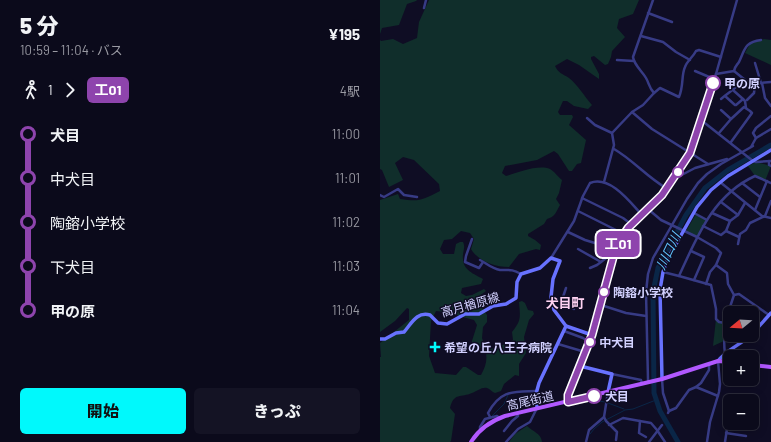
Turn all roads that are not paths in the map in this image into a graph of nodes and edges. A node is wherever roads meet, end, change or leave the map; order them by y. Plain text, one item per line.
1 (426, 0) edge
2 (652, 0) edge
3 (737, 0) edge
4 (424, 8) dead end
5 (648, 13) junction
6 (672, 22) dead end
7 (641, 36) junction
8 (761, 40) dead end
9 (721, 57) junction
10 (617, 60) dead end
11 (690, 60) junction
12 (634, 61) junction
13 (755, 63) dead end
14 (734, 70) junction
15 (695, 71) dead end
16 (716, 74) junction
17 (714, 79) junction
18 (744, 79) junction
19 (771, 82) edge
20 (762, 83) junction
21 (755, 84) junction
22 (734, 91) junction
23 (654, 93) junction
24 (725, 96) junction
25 (721, 99) dead end
26 (743, 99) junction
27 (747, 100) dead end
28 (770, 101) edge
29 (771, 106) edge
30 (746, 108) junction
31 (721, 110) dead end
32 (632, 112) junction
33 (771, 116) edge
34 (587, 118) dead end
35 (731, 119) junction
36 (701, 120) junction
37 (771, 129) edge
38 (612, 133) junction
39 (719, 133) junction
40 (756, 138) junction
41 (731, 142) junction
42 (614, 149) junction
43 (771, 150) edge
44 (743, 152) junction
45 (690, 153) junction
46 (730, 158) junction
47 (752, 160) junction
48 (770, 161) edge
49 (708, 164) junction
50 (771, 166) edge
51 (606, 177) junction
52 (673, 180) junction
53 (766, 181) junction
54 (604, 182) junction
55 (719, 182) junction
56 (742, 183) junction
57 (771, 183) edge
58 (611, 184) junction
59 (666, 188) junction
60 (730, 192) junction
61 (380, 196) edge
62 (417, 197) dead end
63 (760, 197) junction
64 (582, 198) junction
65 (771, 201) edge
66 (721, 202) junction
67 (745, 203) junction
68 (648, 209) junction
69 (755, 210) junction
70 (577, 211) junction
71 (694, 213) junction
72 (712, 213) junction
73 (642, 215) junction
74 (738, 215) junction
75 (765, 216) junction
76 (771, 218) edge
77 (707, 220) junction
78 (730, 221) junction
79 (631, 224) junction
80 (672, 224) junction
81 (703, 226) junction
82 (683, 230) junction
83 (726, 231) junction
84 (568, 232) junction
85 (624, 234) junction
86 (697, 237) junction
87 (739, 237) junction
88 (472, 239) dead end
89 (738, 244) dead end
90 (579, 251) dead end
91 (690, 251) junction
92 (614, 252) junction
93 (551, 258) junction
94 (480, 260) dead end
95 (483, 262) junction
96 (601, 262) junction
97 (716, 265) junction
98 (590, 268) dead end
99 (663, 272) junction
100 (521, 274) junction
101 (679, 276) junction
102 (694, 280) junction
103 (706, 284) junction
104 (566, 288) dead end
105 (734, 295) junction
106 (552, 300) junction
107 (559, 301) junction
108 (600, 305) junction
109 (730, 306) edge
110 (574, 309) dead end
111 (770, 314) edge
112 (646, 316) junction
113 (723, 323) edge
114 (566, 326) junction
115 (759, 326) edge
116 (564, 331) junction
117 (592, 335) junction
118 (380, 339) edge
119 (589, 342) junction
120 (743, 342) edge
121 (558, 344) junction
122 (730, 350) edge
123 (585, 352) junction
124 (723, 355) edge
125 (718, 361) junction
126 (723, 361) edge
127 (709, 364) junction
128 (580, 366) junction
129 (759, 366) edge
130 (771, 367) edge
131 (612, 374) junction
132 (660, 380) junction
133 (648, 381) junction
134 (642, 384) junction
135 (696, 388) junction
136 (537, 391) junction
137 (608, 392) junction
138 (718, 396) junction
139 (568, 402) junction
140 (537, 408) junction
141 (517, 413) junction
142 (490, 417) junction
143 (499, 418) junction
144 (605, 419) junction
145 (640, 421) junction
146 (662, 424) dead end
147 (609, 425) junction
148 (480, 430) junction
149 (657, 430) junction
150 (727, 430) edge
151 (504, 431) dead end
152 (726, 433) junction
153 (746, 436) dead end
154 (646, 437) dead end
155 (616, 440) dead end
156 (471, 442) edge
157 (506, 442) edge
158 (586, 442) edge
159 (650, 442) edge
160 (665, 442) edge
161 (707, 442) edge
162 (725, 442) edge

1 - 4 street
2 - 5 street
3 - 9 street
5 - 6 street
5 - 7 street
7 - 11 street
7 - 12 street
8 - 14 street
9 - 11 street
9 - 16 street
10 - 12 street
11 - 23 street
12 - 23 street
13 - 20 street
14 - 16 street
14 - 18 street
15 - 17 street
16 - 17 street
17 - 36 street
18 - 21 street
18 - 22 street
19 - 20 street
20 - 21 street
20 - 28 street
21 - 27 street
22 - 24 street
22 - 26 street
23 - 32 street
24 - 25 street
24 - 26 street
26 - 30 street
28 - 29 street
30 - 35 street
30 - 41 street
31 - 35 street
32 - 38 street
32 - 45 street
33 - 40 street
34 - 38 street
35 - 39 street
36 - 39 street
36 - 45 street
37 - 40 street
38 - 42 street
39 - 41 street
40 - 44 street
41 - 44 street
42 - 51 street
42 - 59 street
43 - 47 main road
44 - 46 street
44 - 47 street
45 - 49 street
45 - 52 street
46 - 49 street
46 - 80 street
47 - 48 street
47 - 55 main road
48 - 50 street
49 - 52 street
51 - 54 street
51 - 58 street
52 - 59 street
53 - 56 street
53 - 57 street
53 - 63 street
54 - 58 street
54 - 64 street
55 - 60 street
55 - 71 main road
56 - 60 street
56 - 63 street
58 - 73 street
59 - 68 street
60 - 66 street
60 - 67 street
61 - 62 street
63 - 69 street
64 - 70 street
64 - 79 street
65 - 75 street
66 - 72 street
66 - 74 street
67 - 69 street
67 - 74 street
68 - 73 street
68 - 80 street
69 - 75 street
70 - 84 street
70 - 85 street
71 - 77 street
71 - 82 main road
72 - 77 street
72 - 78 street
73 - 79 street
74 - 78 street
75 - 76 street
75 - 87 street
77 - 81 street
78 - 83 street
79 - 85 street
80 - 82 street
80 - 112 street
81 - 83 street
81 - 86 street
82 - 86 street
82 - 99 main road
83 - 87 street
84 - 92 street
84 - 93 street
85 - 92 street
86 - 91 street
86 - 97 street
87 - 89 street
88 - 95 street
90 - 96 street
91 - 101 street
91 - 102 street
92 - 96 street
92 - 108 street
93 - 100 main road
93 - 106 main road
94 - 95 street
95 - 100 street
96 - 98 street
97 - 103 street
97 - 105 street
99 - 101 street
99 - 132 main road
100 - 118 main road, 高月楢原線
101 - 102 street
102 - 103 street
103 - 113 street
104 - 107 street
105 - 109 street
105 - 111 street
106 - 107 street
106 - 114 main road
107 - 110 street
108 - 112 street
108 - 117 street
111 - 115 main road
112 - 133 street
114 - 116 main road
114 - 117 main road
116 - 119 street
116 - 121 main road
117 - 119 main road
119 - 123 main road
120 - 122 main road
121 - 123 street
121 - 136 main road
123 - 128 main road
124 - 125 main road
125 - 126 main road
125 - 127 main road
125 - 138 street
127 - 132 main road
127 - 135 street
128 - 131 main road
128 - 139 main road
129 - 130 main road
131 - 134 street
131 - 137 main road
132 - 133 main road, 高尾街道
132 - 135 street
133 - 134 main road, 高尾街道
134 - 137 main road, 高尾街道
135 - 138 street
136 - 140 main road
136 - 142 street
137 - 139 main road, 高尾街道
137 - 144 street
138 - 161 street
139 - 140 main road, 高尾街道
140 - 141 main road, 高尾街道
140 - 157 street
141 - 143 main road, 高尾街道
141 - 151 street
142 - 143 street
142 - 148 street
143 - 148 main road, 高尾街道
144 - 147 street
144 - 158 street
145 - 147 street
145 - 149 street
145 - 154 street
146 - 149 street
147 - 155 street
148 - 156 main road, 高尾街道
149 - 159 street
149 - 160 street
150 - 152 street
152 - 153 street
152 - 162 street

